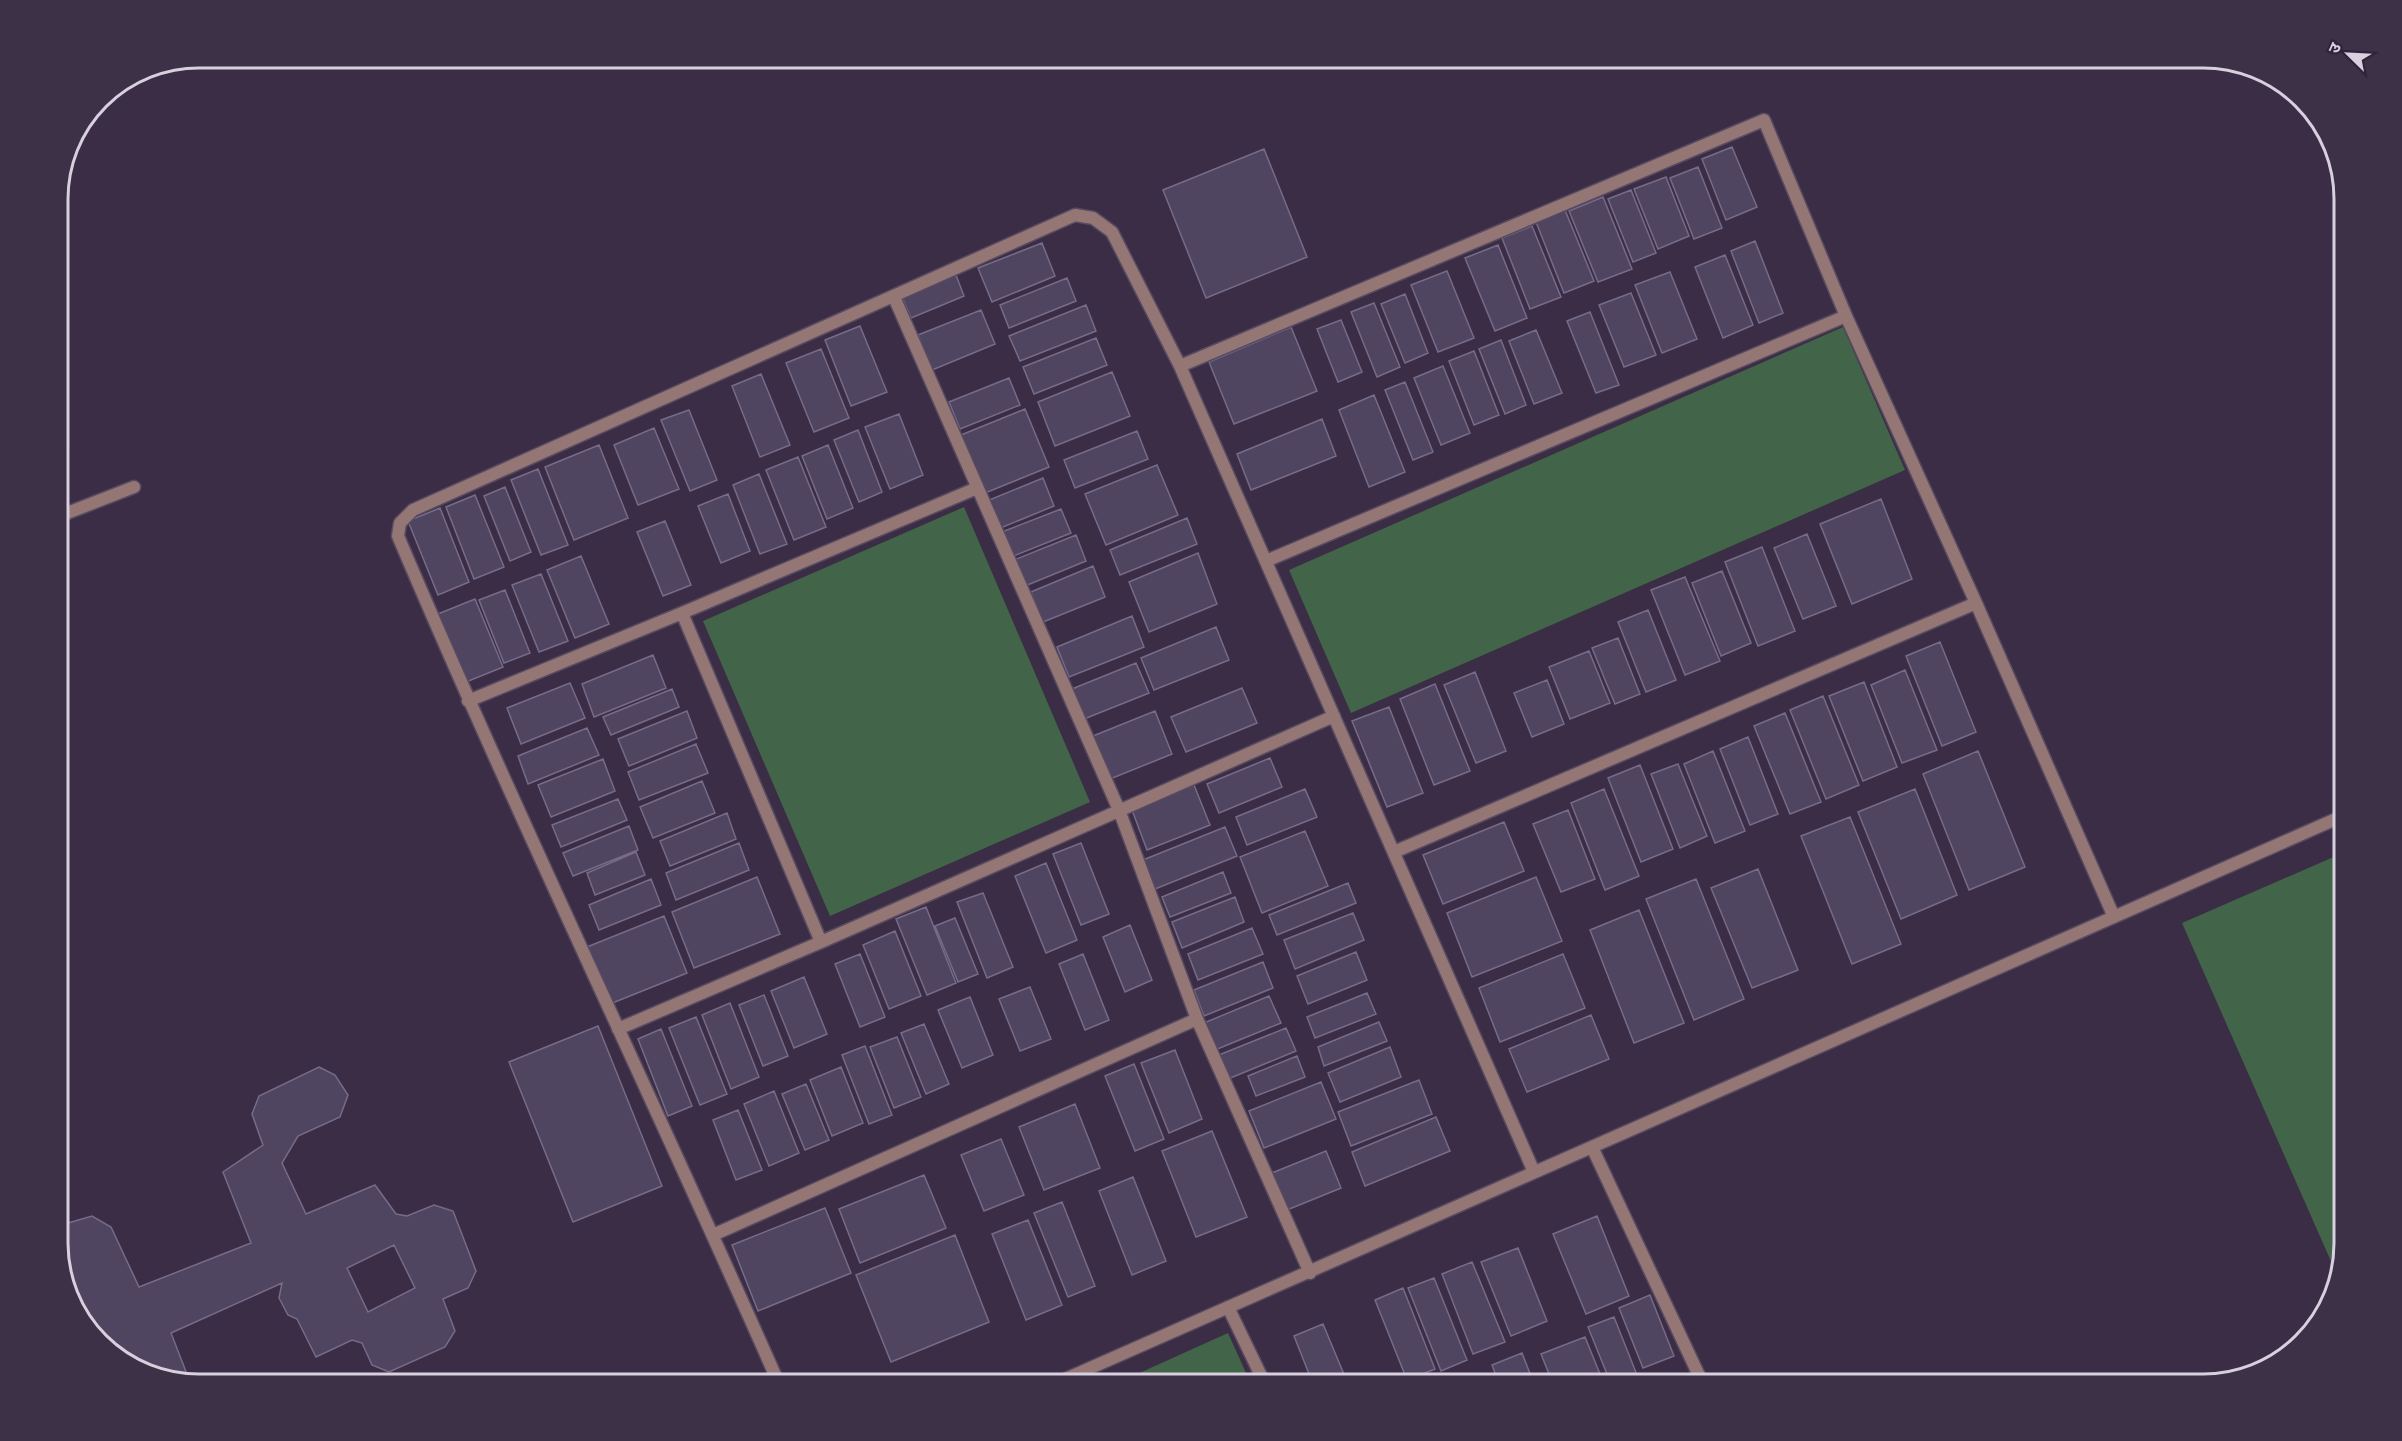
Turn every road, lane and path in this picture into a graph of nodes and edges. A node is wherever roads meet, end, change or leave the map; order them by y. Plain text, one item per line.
1 (894, 297) junction
2 (1846, 316) junction
3 (1180, 366) junction
4 (134, 487) dead end
5 (977, 488) junction
6 (68, 513) edge
7 (1266, 561) junction
8 (1977, 603) junction
9 (682, 613) junction
10 (468, 701) junction
11 (1334, 716) junction
12 (1119, 810) junction
13 (2334, 821) edge
14 (1394, 852) junction
15 (2114, 917) junction
16 (821, 942) junction
17 (1197, 1019) junction
18 (618, 1029) junction
19 (1592, 1147) junction
20 (1534, 1172) junction
21 (713, 1235) junction
22 (1310, 1273) junction
23 (1228, 1307) junction
24 (774, 1373) edge
25 (1091, 1373) edge
26 (1260, 1373) edge
27 (1698, 1373) edge

1 - 3 street
1 - 5 street
1 - 10 street
2 - 3 street
2 - 7 street
2 - 8 street
3 - 7 street
4 - 6 street
5 - 9 street
5 - 12 street
7 - 11 street
8 - 14 street
8 - 15 street
9 - 10 street
9 - 16 street
10 - 18 street
11 - 12 street
11 - 14 street
12 - 16 street
12 - 17 street
13 - 15 street
14 - 20 street
15 - 19 street
16 - 18 street
17 - 21 street
17 - 22 street
18 - 21 street
19 - 20 street
19 - 27 street
20 - 22 street
21 - 24 street
22 - 23 street
23 - 25 street
23 - 26 street

